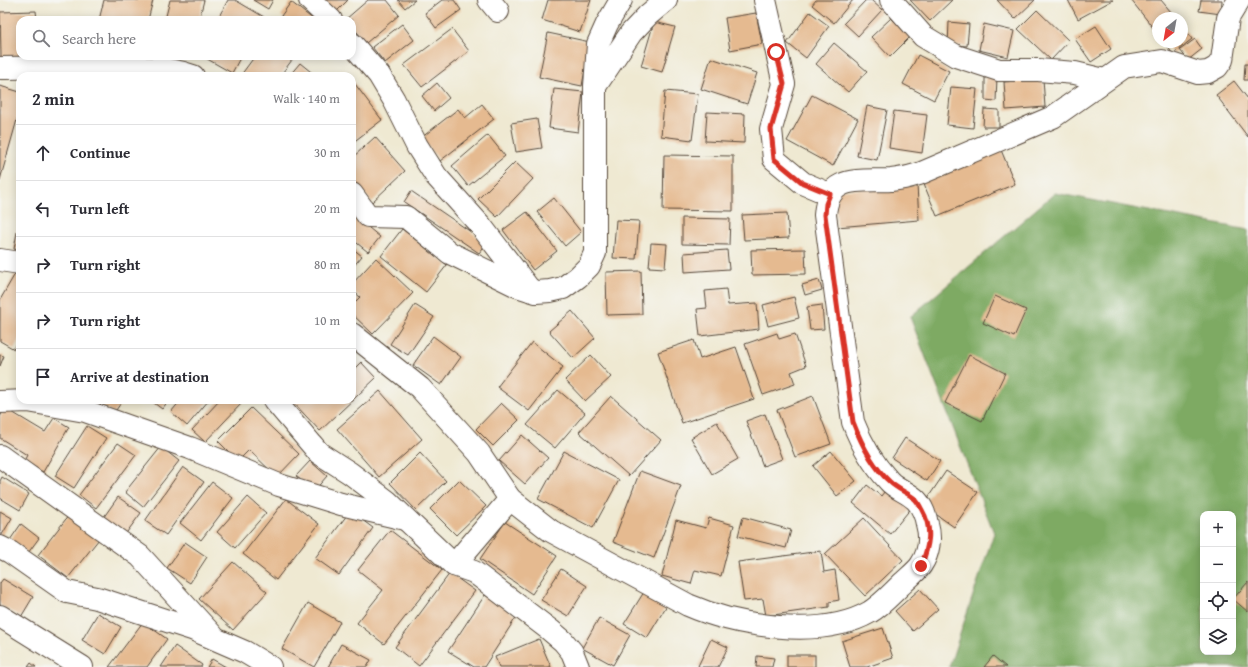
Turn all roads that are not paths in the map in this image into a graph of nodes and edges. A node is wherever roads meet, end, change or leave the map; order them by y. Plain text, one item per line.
1 (310, 0) edge
2 (621, 0) edge
3 (666, 0) edge
4 (765, 0) edge
5 (891, 0) edge
6 (1239, 0) edge
7 (327, 16) edge
8 (356, 49) edge
9 (0, 68) edge
10 (181, 72) edge
11 (1104, 80) junction
12 (595, 86) junction
13 (830, 194) junction
14 (356, 200) edge
15 (0, 260) edge
16 (16, 262) edge
17 (530, 290) junction
18 (356, 337) edge
19 (16, 401) edge
20 (0, 402) edge
21 (45, 404) edge
22 (277, 404) edge
23 (0, 456) edge
24 (510, 498) junction
25 (405, 519) junction
26 (0, 547) edge
27 (454, 565) junction
28 (0, 616) edge
29 (216, 639) junction
30 (82, 667) edge
31 (270, 667) edge
32 (578, 667) edge

1 - 7 street
2 - 12 street
3 - 12 street
4 - 13 street
5 - 11 street
6 - 11 street
8 - 17 street
9 - 10 street
11 - 13 street
12 - 17 street
13 - 24 street
14 - 17 street
15 - 16 street
18 - 24 street
19 - 20 street
21 - 25 street
22 - 25 street
23 - 29 street
24 - 27 street
25 - 27 street
26 - 29 street
27 - 32 street
28 - 30 street
29 - 31 street

